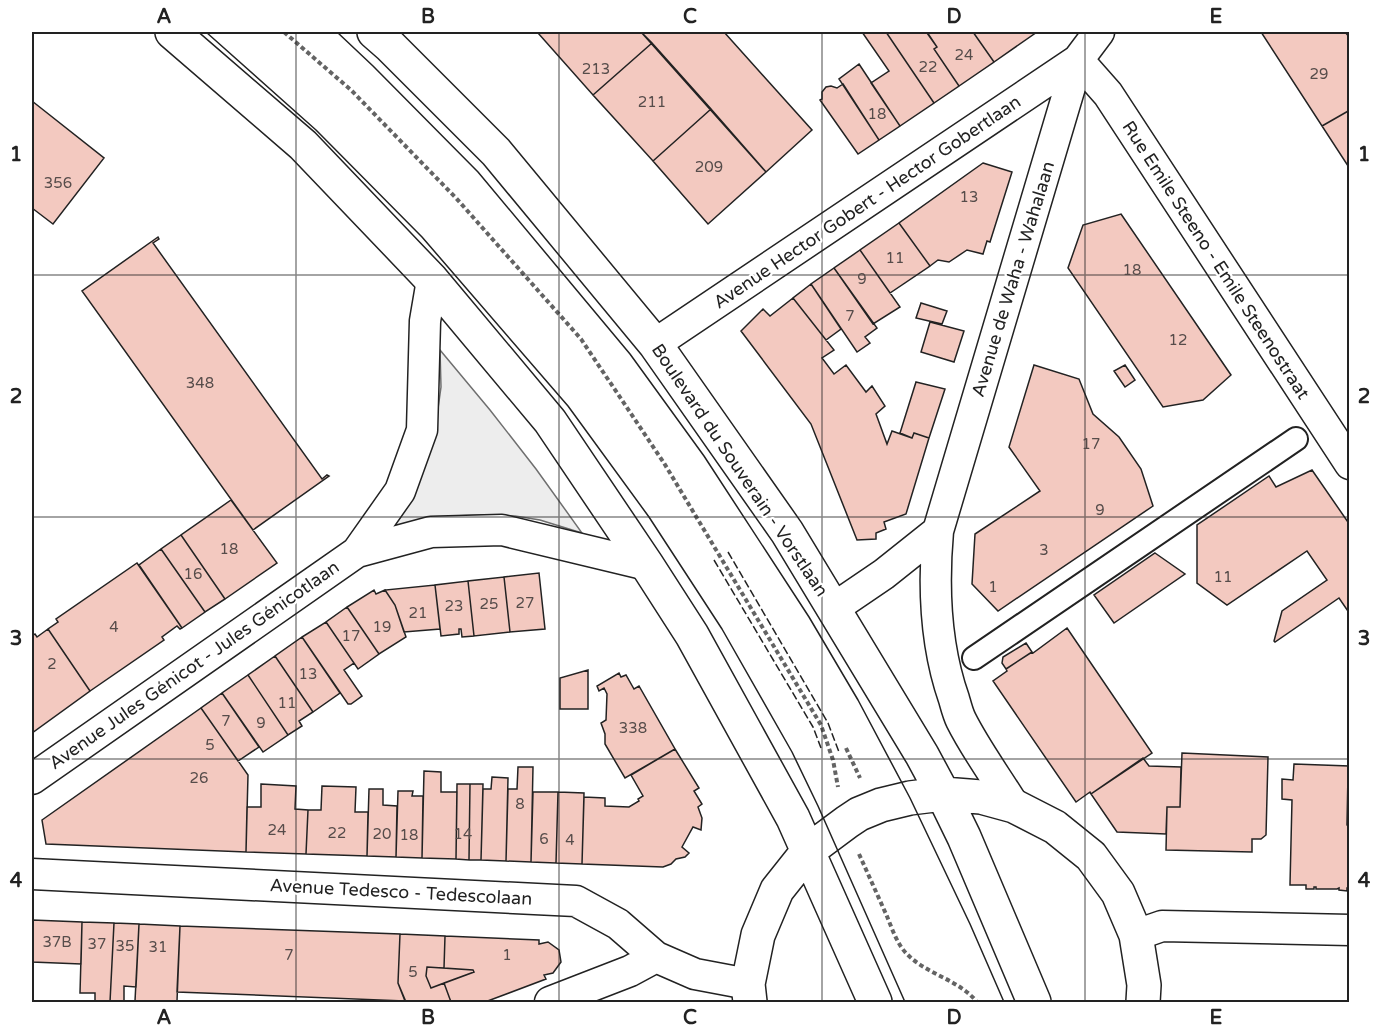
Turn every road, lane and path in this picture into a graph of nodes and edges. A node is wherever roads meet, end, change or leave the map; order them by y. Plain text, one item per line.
1 (172, 32) edge
2 (284, 32) edge
3 (1098, 32) edge
4 (389, 36) edge
5 (1078, 60) junction
6 (432, 280) junction
7 (655, 344) junction
8 (1296, 439) dead end
9 (1350, 464) edge
10 (938, 531) junction
11 (357, 552) junction
12 (647, 564) junction
13 (834, 608) junction
14 (974, 658) dead end
15 (846, 748) dead end
16 (32, 779) edge
17 (863, 784) dead end
18 (943, 794) junction
19 (1014, 807) junction
20 (847, 822) junction
21 (808, 851) junction
22 (32, 874) edge
23 (1350, 930) edge
24 (1136, 935) junction
25 (656, 957) junction
26 (749, 993) edge
27 (550, 1002) edge
28 (874, 1002) edge
29 (977, 1002) edge
30 (1034, 1002) edge
31 (1143, 1002) edge

1 - 6 main road
2 - 20 path
3 - 5 street, Avenue de Waha - Wahalaan
4 - 7 main road, Boulevard du Souverain - Vorstlaan
5 - 7 street, Avenue Hector Gobert - Hector Gobertlaan
5 - 9 street, Rue Emile Steeno - Emile Steenostraat
5 - 10 street, Avenue de Waha - Wahalaan
6 - 11 street, Avenue Jules Génicot - Jules Génicotlaan
6 - 12 main road
7 - 13 main road, Boulevard du Souverain - Vorstlaan
8 - 14 street
10 - 13 street
10 - 19 street, Avenue de Waha - Wahalaan
11 - 12 street, Avenue Jules Génicot - Jules Génicotlaan
11 - 16 street, Avenue Jules Génicot - Jules Génicotlaan
12 - 21 main road
13 - 18 main road, Boulevard du Souverain - Vorstlaan
15 - 17 path
18 - 19 main road
18 - 20 main road
18 - 30 main road, Boulevard du Souverain - Vorstlaan
19 - 24 main road
20 - 21 main road
20 - 29 path
21 - 26 main road
21 - 28 main road
22 - 25 street, Avenue Tedesco - Tedescolaan
23 - 24 street
24 - 31 main road
25 - 26 street, Avenue Tedesco - Tedescolaan
25 - 27 street

